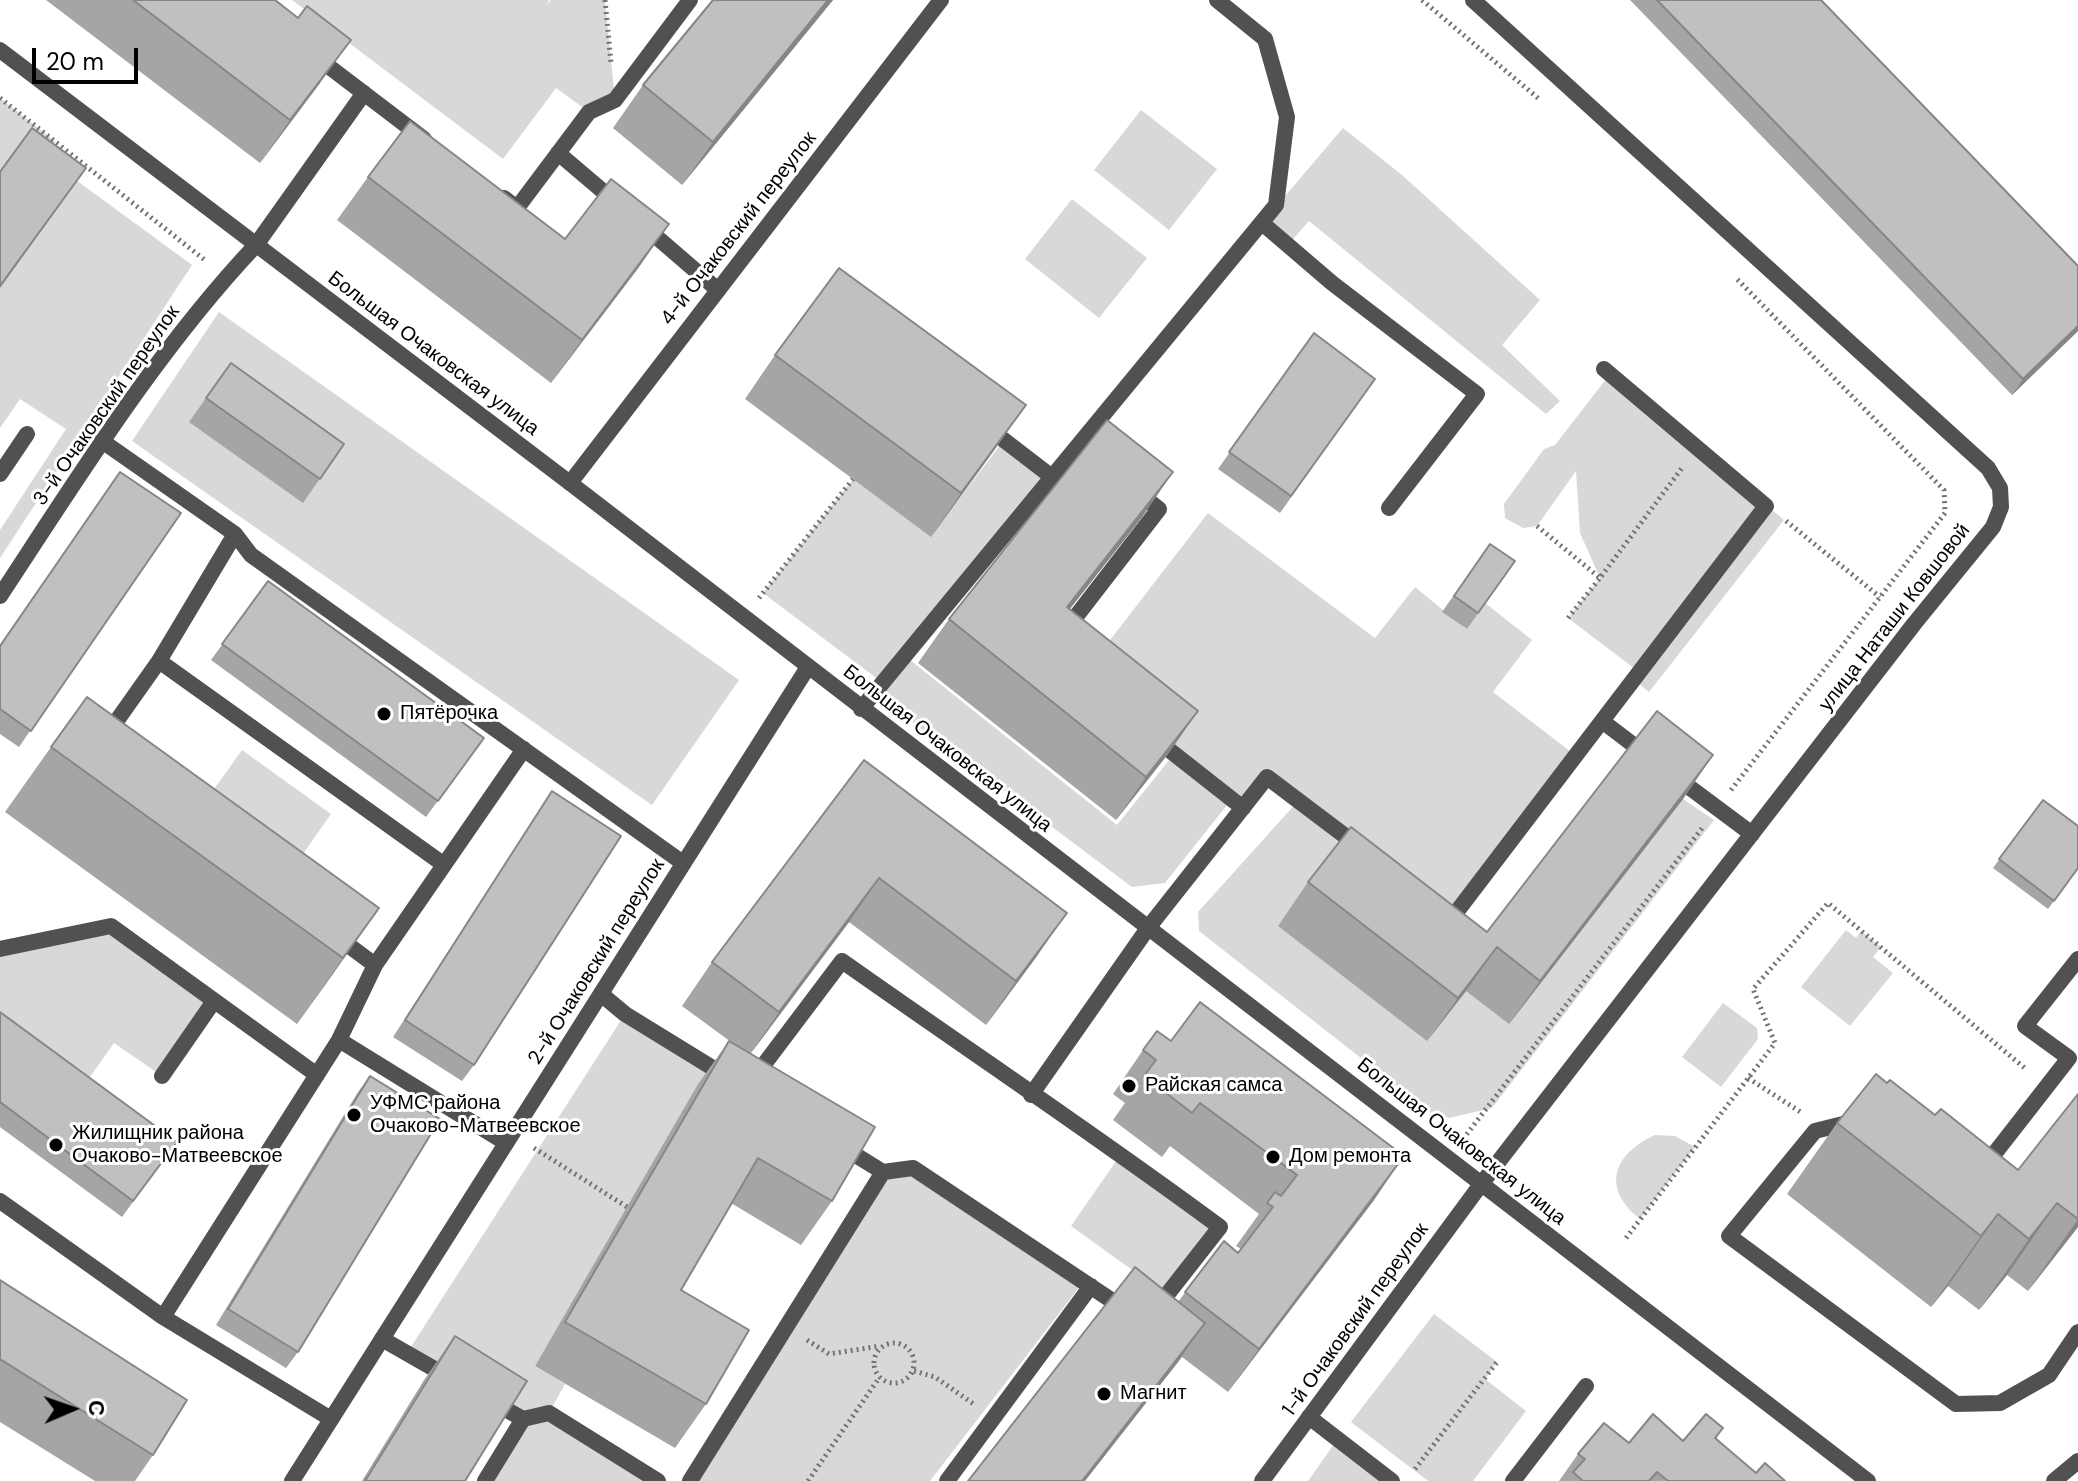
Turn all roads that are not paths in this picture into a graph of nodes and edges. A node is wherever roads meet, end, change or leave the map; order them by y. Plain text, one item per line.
1 (690, 0) edge
2 (941, 0) edge
3 (1217, 0) edge
4 (1473, 0) edge
5 (302, 47) edge
6 (0, 50) edge
7 (364, 93) junction
8 (440, 151) edge
9 (558, 153) junction
10 (491, 189) edge
11 (1262, 223) junction
12 (256, 245) junction
13 (718, 290) junction
14 (1604, 369) dead end
15 (979, 420) edge
16 (27, 434) dead end
17 (102, 441) junction
18 (0, 474) edge
19 (1052, 477) junction
20 (1124, 482) edge
21 (570, 483) junction
22 (1389, 508) dead end
23 (235, 534) junction
24 (0, 596) edge
25 (1057, 641) edge
26 (159, 661) junction
27 (808, 667) junction
28 (861, 709) junction
29 (1602, 721) junction
30 (1139, 726) edge
31 (105, 749) edge
32 (524, 749) junction
33 (1243, 808) junction
34 (1752, 834) junction
35 (1369, 854) edge
36 (683, 863) junction
37 (443, 864) junction
38 (1428, 899) edge
39 (326, 928) edge
40 (1148, 928) junction
41 (0, 949) edge
42 (2078, 959) edge
43 (375, 965) junction
44 (601, 994) junction
45 (214, 1001) junction
46 (339, 1040) junction
47 (317, 1075) junction
48 (162, 1076) dead end
49 (1031, 1095) junction
50 (1876, 1129) edge
51 (821, 1134) edge
52 (509, 1139) junction
53 (883, 1172) junction
54 (1482, 1183) junction
55 (1971, 1183) edge
56 (0, 1201) edge
57 (1091, 1286) junction
58 (163, 1317) junction
59 (2078, 1332) edge
60 (382, 1339) junction
61 (1586, 1386) dead end
62 (1309, 1417) junction
63 (331, 1419) junction
64 (523, 1419) junction
65 (2078, 1461) edge
66 (292, 1481) edge
67 (485, 1481) edge
68 (658, 1481) edge
69 (690, 1481) edge
70 (947, 1481) edge
71 (1262, 1481) edge
72 (1392, 1481) edge
73 (1513, 1481) edge
74 (1868, 1481) edge
75 (2054, 1481) edge

1 - 9 street
2 - 13 street, 4-й Очаковский переулок
3 - 11 street
4 - 34 street, улица Наташи Ковшовой
5 - 7 street
6 - 12 street, Большая Очаковская улица
7 - 8 street
7 - 12 street, 3-й Очаковский переулок
9 - 10 street
9 - 13 street
11 - 19 street
11 - 22 street
12 - 17 street, 3-й Очаковский переулок
12 - 21 street, Большая Очаковская улица
13 - 21 street, 4-й Очаковский переулок
14 - 29 street
15 - 19 street
16 - 18 street
17 - 23 street
17 - 24 street, 3-й Очаковский переулок
19 - 28 street
20 - 25 street
21 - 27 street, Большая Очаковская улица
23 - 26 street
23 - 32 street
26 - 31 street
26 - 37 street
27 - 28 street, Большая Очаковская улица
27 - 36 street, 2-й Очаковский переулок
28 - 40 street, Большая Очаковская улица
29 - 34 street
29 - 38 street
30 - 33 street
32 - 36 street
32 - 37 street
33 - 35 street
33 - 40 street
34 - 54 street, улица Наташи Ковшовой
36 - 44 street, 2-й Очаковский переулок
37 - 43 street
39 - 43 street
40 - 49 street
40 - 54 street, Большая Очаковская улица
41 - 45 street
42 - 55 street
43 - 46 street
44 - 49 street
44 - 52 street, 2-й Очаковский переулок
45 - 47 street
45 - 48 street
46 - 47 street
46 - 52 street
47 - 58 street
49 - 57 street
50 - 59 street
51 - 53 street
52 - 60 street, 2-й Очаковский переулок
53 - 57 street
53 - 69 street
54 - 62 street, 1-й Очаковский переулок
54 - 74 street, Большая Очаковская улица
56 - 58 street
57 - 70 street
58 - 63 street
60 - 63 street, 2-й Очаковский переулок
60 - 64 street
61 - 73 street
62 - 71 street, 1-й Очаковский переулок
62 - 72 street
63 - 66 street, 2-й Очаковский переулок
64 - 67 street
64 - 68 street
65 - 75 street

